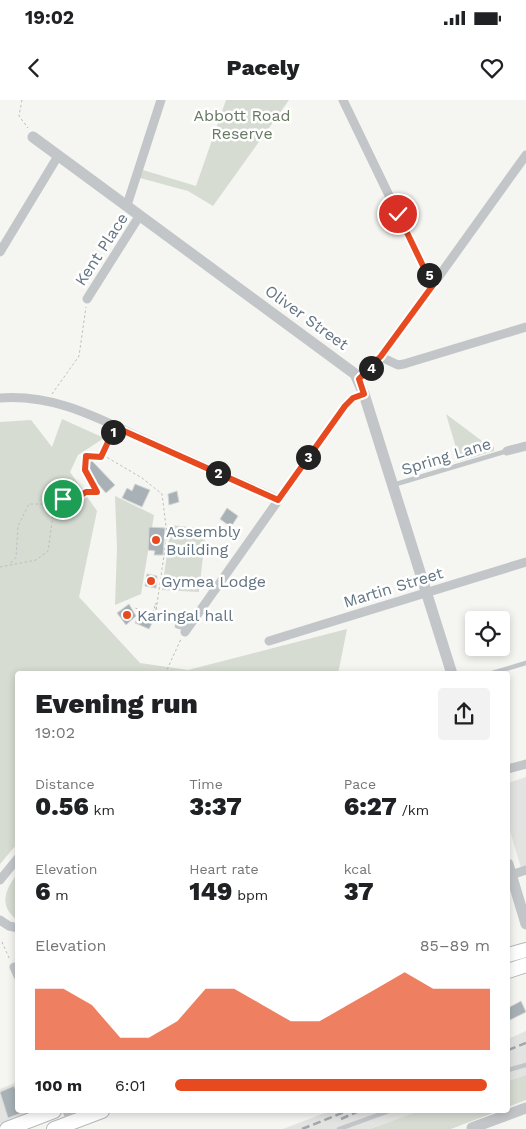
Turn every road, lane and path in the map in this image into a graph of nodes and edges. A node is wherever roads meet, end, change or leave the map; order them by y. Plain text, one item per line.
1 (22, 100) edge
2 (161, 100) edge
3 (343, 100) edge
4 (33, 137) joint
5 (526, 155) edge
6 (58, 156) junction
7 (127, 205) junction
8 (140, 215) junction
9 (0, 252) edge
10 (436, 281) junction
11 (87, 299) joint
12 (526, 328) edge
13 (381, 356) junction
14 (359, 379) junction
15 (364, 394) junction
16 (0, 398) edge
17 (48, 401) junction
18 (115, 427) junction
19 (526, 446) edge
20 (507, 451) joint
21 (102, 455) junction
22 (392, 486) junction
23 (278, 500) junction
24 (54, 508) junction
25 (526, 562) edge
26 (11, 564) junction
27 (0, 567) edge
28 (425, 592) junction
29 (135, 608) dead end
30 (156, 611) junction
31 (152, 615) junction
32 (183, 629) joint
33 (269, 641) dead end
34 (526, 663) edge
35 (166, 671) edge
36 (451, 671) edge
37 (499, 671) edge
38 (526, 764) edge
39 (510, 768) edge
40 (15, 862) edge
41 (510, 869) edge
42 (526, 870) edge
43 (510, 872) edge
44 (0, 880) edge
45 (0, 920) edge
46 (526, 924) edge
47 (15, 927) edge
48 (2, 942) dead end
49 (526, 950) edge
50 (510, 954) edge
51 (526, 965) edge
52 (15, 970) edge
53 (510, 970) edge
54 (526, 1065) edge
55 (510, 1069) edge
56 (526, 1108) edge
57 (49, 1113) edge
58 (91, 1113) edge
59 (383, 1113) edge
60 (70, 1117) edge
61 (7, 1129) edge
62 (54, 1129) edge
63 (339, 1129) edge
64 (471, 1129) edge

1 - 4 path
2 - 7 street
3 - 10 street
4 - 6 street, Oliver Street
5 - 10 street
6 - 7 street, Oliver Street
6 - 9 street
7 - 8 street, Oliver Street
8 - 11 street, Kent Place
8 - 14 street, Oliver Street
10 - 13 street
11 - 17 path
12 - 13 street
13 - 14 street
14 - 15 street, Oliver Street
15 - 22 street, Oliver Street
15 - 23 street
16 - 17 street
17 - 18 street
18 - 21 path
18 - 23 street
19 - 20 street
20 - 22 lane, Spring Lane
21 - 24 path
21 - 30 path
22 - 28 street, Oliver Street
23 - 32 street
24 - 26 path
24 - 26 path
25 - 28 street, Martin Street
26 - 27 path
28 - 33 street, Martin Street
28 - 36 street, Oliver Street
29 - 31 path
30 - 31 path
30 - 31 path
32 - 35 path
34 - 37 lane
38 - 39 street
40 - 44 street
41 - 42 street
43 - 46 street
45 - 47 street
48 - 52 path
49 - 50 highway
51 - 53 highway
54 - 55 lane
56 - 64 street
57 - 61 highway
58 - 60 highway
59 - 63 lane
60 - 62 highway

